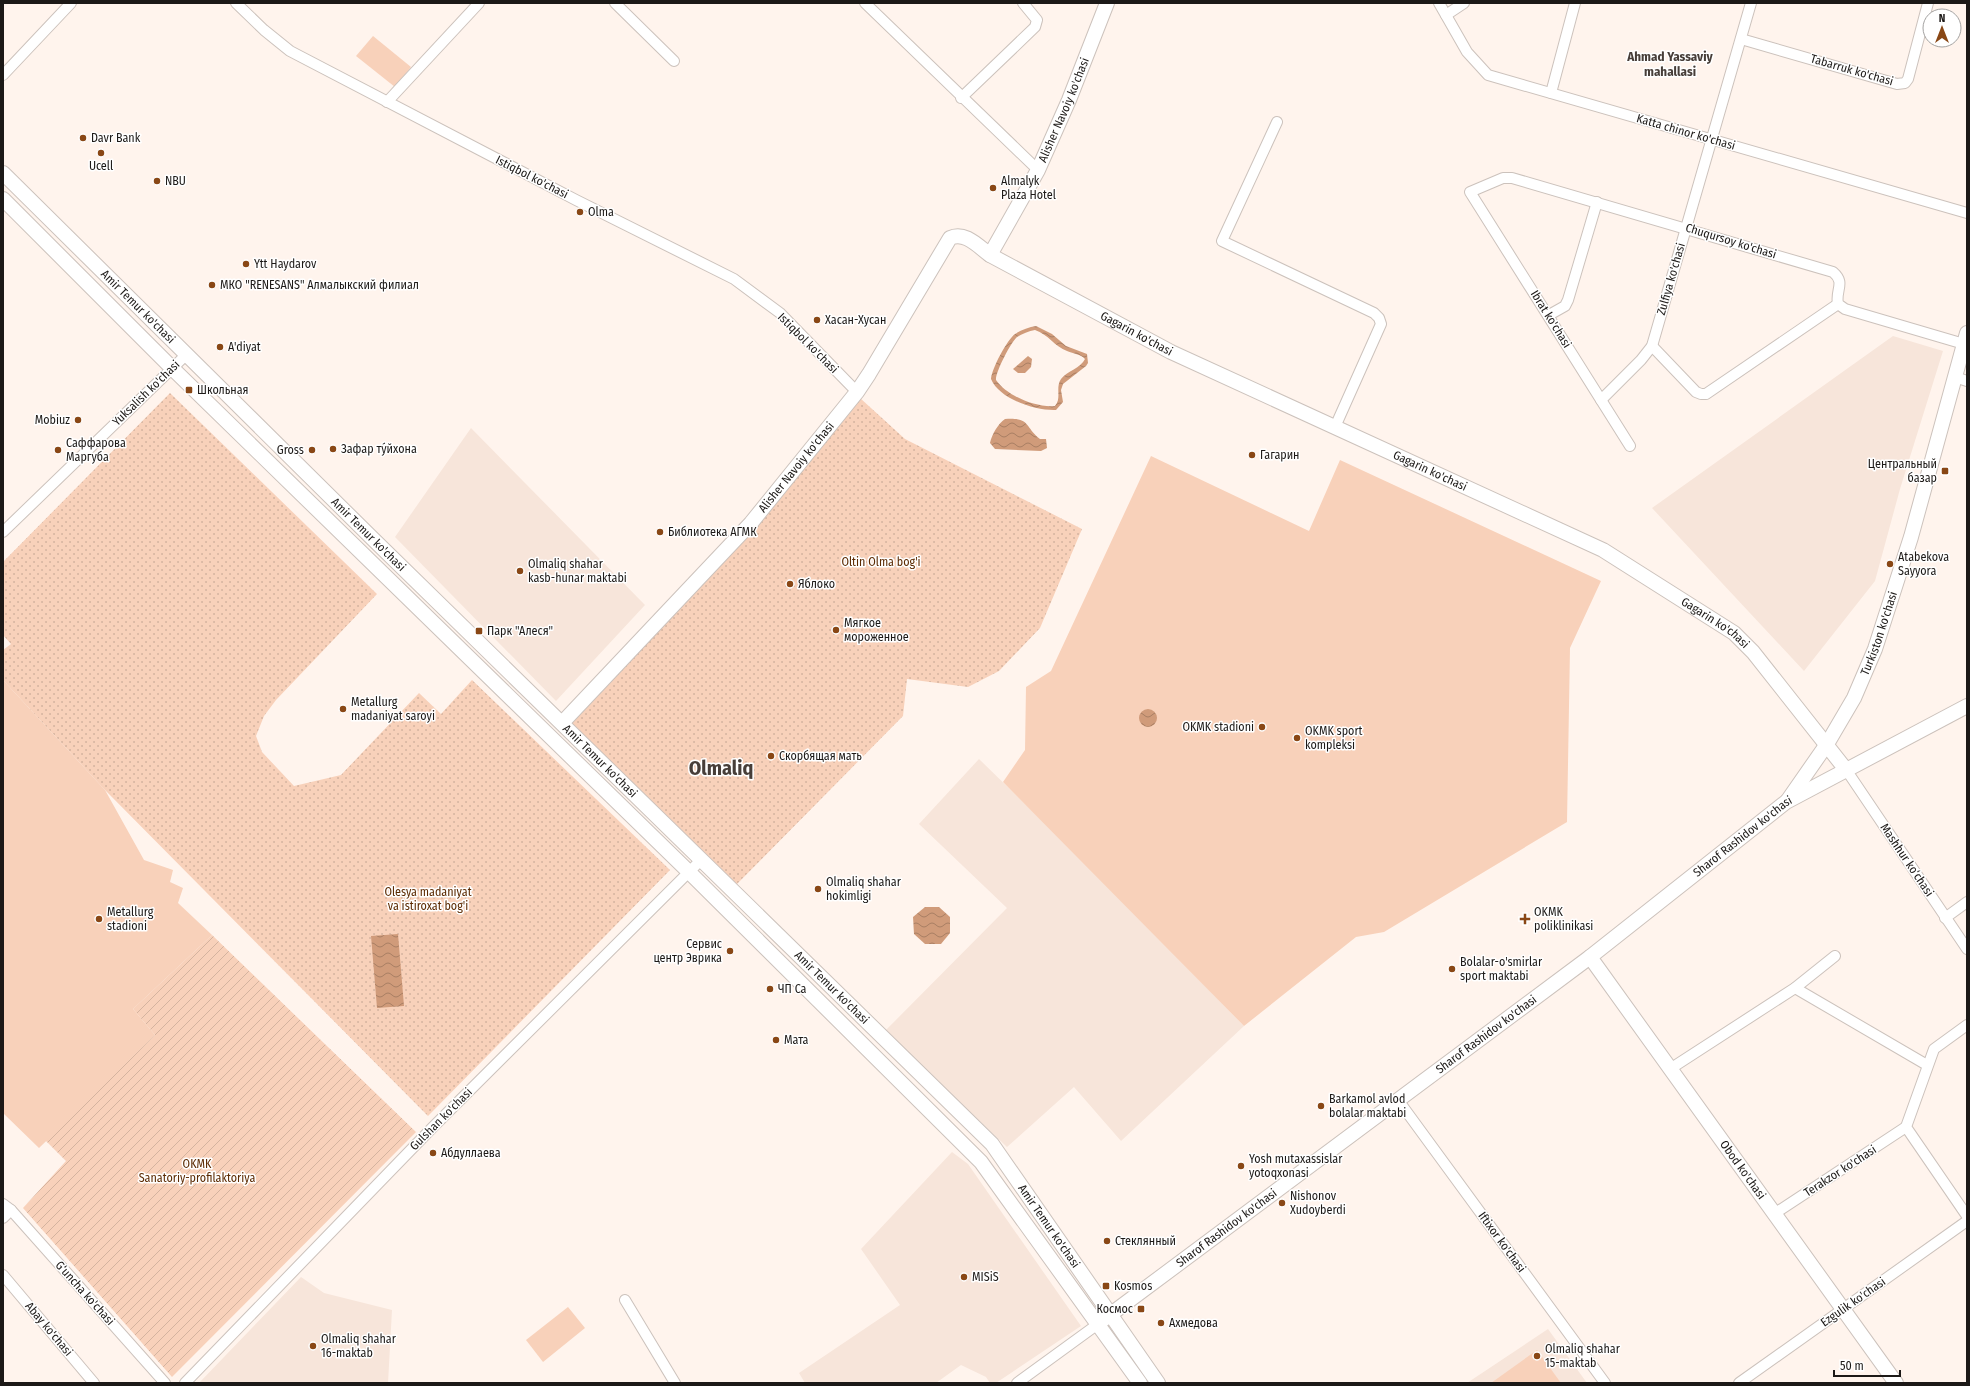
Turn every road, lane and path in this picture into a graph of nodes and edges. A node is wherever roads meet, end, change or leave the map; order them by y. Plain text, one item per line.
1 (71, 3) edge
2 (236, 3) edge
3 (479, 3) edge
4 (615, 3) edge
5 (865, 3) edge
6 (1022, 3) edge
7 (1107, 3) edge
8 (1439, 3) edge
9 (1464, 3) edge
10 (1575, 3) edge
11 (1751, 3) edge
12 (1928, 3) edge
13 (1446, 15) junction
14 (1741, 39) junction
15 (674, 61) dead end
16 (3, 75) edge
17 (1551, 93) junction
18 (962, 98) junction
19 (387, 102) junction
20 (1277, 122) dead end
21 (1712, 139) junction
22 (1038, 170) junction
23 (3, 173) edge
24 (1470, 192) joint
25 (3, 199) edge
26 (1597, 202) junction
27 (1967, 213) edge
28 (1686, 228) junction
29 (950, 238) joint
30 (990, 255) junction
31 (1838, 304) junction
32 (1549, 316) junction
33 (1965, 339) edge
34 (1652, 346) junction
35 (187, 354) junction
36 (172, 368) junction
37 (1961, 379) edge
38 (857, 392) junction
39 (1601, 400) junction
40 (1335, 427) junction
41 (1630, 446) dead end
42 (3, 532) edge
43 (373, 539) junction
44 (363, 555) junction
45 (496, 658) junction
46 (482, 671) junction
47 (1967, 706) edge
48 (562, 724) junction
49 (1827, 744) junction
50 (1847, 771) junction
51 (1786, 802) junction
52 (701, 860) junction
53 (689, 872) junction
54 (1967, 902) edge
55 (1945, 918) junction
56 (1967, 949) edge
57 (1836, 956) dead end
58 (1590, 957) junction
59 (1795, 988) junction
60 (1967, 1025) edge
61 (1927, 1065) junction
62 (1670, 1069) junction
63 (1398, 1100) junction
64 (1906, 1127) junction
65 (7, 1207) edge
66 (1774, 1214) junction
67 (1967, 1216) edge
68 (3, 1218) edge
69 (1967, 1221) edge
70 (3, 1275) edge
71 (625, 1300) dead end
72 (1843, 1309) junction
73 (1110, 1314) junction
74 (1098, 1324) junction
75 (1750, 1380) edge
76 (94, 1383) edge
77 (165, 1383) edge
78 (185, 1383) edge
79 (675, 1383) edge
80 (1018, 1383) edge
81 (1140, 1383) edge
82 (1158, 1383) edge
83 (1605, 1383) edge
84 (1739, 1383) edge
85 (1896, 1383) edge

1 - 16 street
2 - 19 street, Istiqbol ko'chasi
3 - 19 street
4 - 15 street
5 - 18 street
6 - 18 street
7 - 22 main road, Alisher Navoiy ko'chasi
8 - 13 street, Katta chinor ko'chasi
9 - 13 street
10 - 17 street
11 - 14 street, Zulfiya ko'chasi
12 - 14 street, Tabarruk ko'chasi
13 - 17 street, Katta chinor ko'chasi
14 - 21 street, Zulfiya ko'chasi
17 - 21 street, Katta chinor ko'chasi
18 - 22 street
19 - 38 street, Istiqbol ko'chasi
20 - 40 street
21 - 27 street, Katta chinor ko'chasi
21 - 28 street, Zulfiya ko'chasi
22 - 30 main road, Alisher Navoiy ko'chasi
23 - 35 main road, Amir Temur ko'chasi
24 - 26 street, Chuqursoy ko'chasi
24 - 32 street, Ibrat ko'chasi
25 - 36 main road, Amir Temur ko'chasi
26 - 28 street, Chuqursoy ko'chasi
26 - 32 street
28 - 31 street, Chuqursoy ko'chasi
28 - 34 street, Zulfiya ko'chasi
29 - 30 main road, Gagarin ko'chasi
29 - 38 main road, Alisher Navoiy ko'chasi
30 - 40 main road, Gagarin ko'chasi
31 - 33 street
31 - 34 street
32 - 39 street, Ibrat ko'chasi
33 - 37 main road, Turkiston ko'chasi
34 - 39 street, Zulfiya ko'chasi
35 - 36 street, Yuksalish ko'chasi
35 - 43 main road, Amir Temur ko'chasi
36 - 42 street, Yuksalish ko'chasi
36 - 44 main road, Amir Temur ko'chasi
37 - 49 main road, Turkiston ko'chasi
38 - 48 main road, Alisher Navoiy ko'chasi
39 - 41 street, Ibrat ko'chasi
40 - 49 main road, Gagarin ko'chasi
43 - 44 main road
43 - 45 main road, Amir Temur ko'chasi
44 - 46 main road, Amir Temur ko'chasi
45 - 46 main road
45 - 48 main road, Amir Temur ko'chasi
46 - 53 main road, Amir Temur ko'chasi
47 - 50 main road, Sharof Rashidov ko'chasi
48 - 52 main road, Amir Temur ko'chasi
49 - 50 main road, Gagarin ko'chasi
49 - 51 main road, Turkiston ko'chasi
50 - 51 main road, Sharof Rashidov ko'chasi
50 - 55 street, Mashhur ko‘chasi
51 - 58 main road, Sharof Rashidov ko'chasi
52 - 53 street, Gulshan ko'chasi
52 - 73 main road, Amir Temur ko'chasi
53 - 74 main road, Amir Temur ko'chasi
53 - 78 street, Gulshan ko'chasi
54 - 55 street
55 - 56 street, Mashhur ko‘chasi
57 - 59 street
58 - 62 main road, Obod ko'chasi
58 - 63 main road, Sharof Rashidov ko'chasi
59 - 61 street
59 - 62 street
60 - 61 street
61 - 64 street
62 - 66 main road, Obod ko'chasi
63 - 73 main road, Sharof Rashidov ko'chasi
63 - 83 street, Iftixor ko'chasi
64 - 66 street, Terakzor ko'chasi
64 - 67 street
65 - 68 street
65 - 77 street, G‘uncha ko'chasi
66 - 72 main road, Obod ko'chasi
69 - 72 street, Ezgulik ko'chasi
70 - 76 street, Abay ko'chasi
71 - 79 street
72 - 75 street, Ezgulik ko'chasi
72 - 85 main road, Obod ko'chasi
73 - 74 main road, Sharof Rashidov ko'chasi
73 - 82 main road, Amir Temur ko'chasi
74 - 80 street, Sharof Rashidov ko'chasi
74 - 81 main road, Amir Temur ko'chasi
75 - 84 street, Ezgulik ko'chasi

